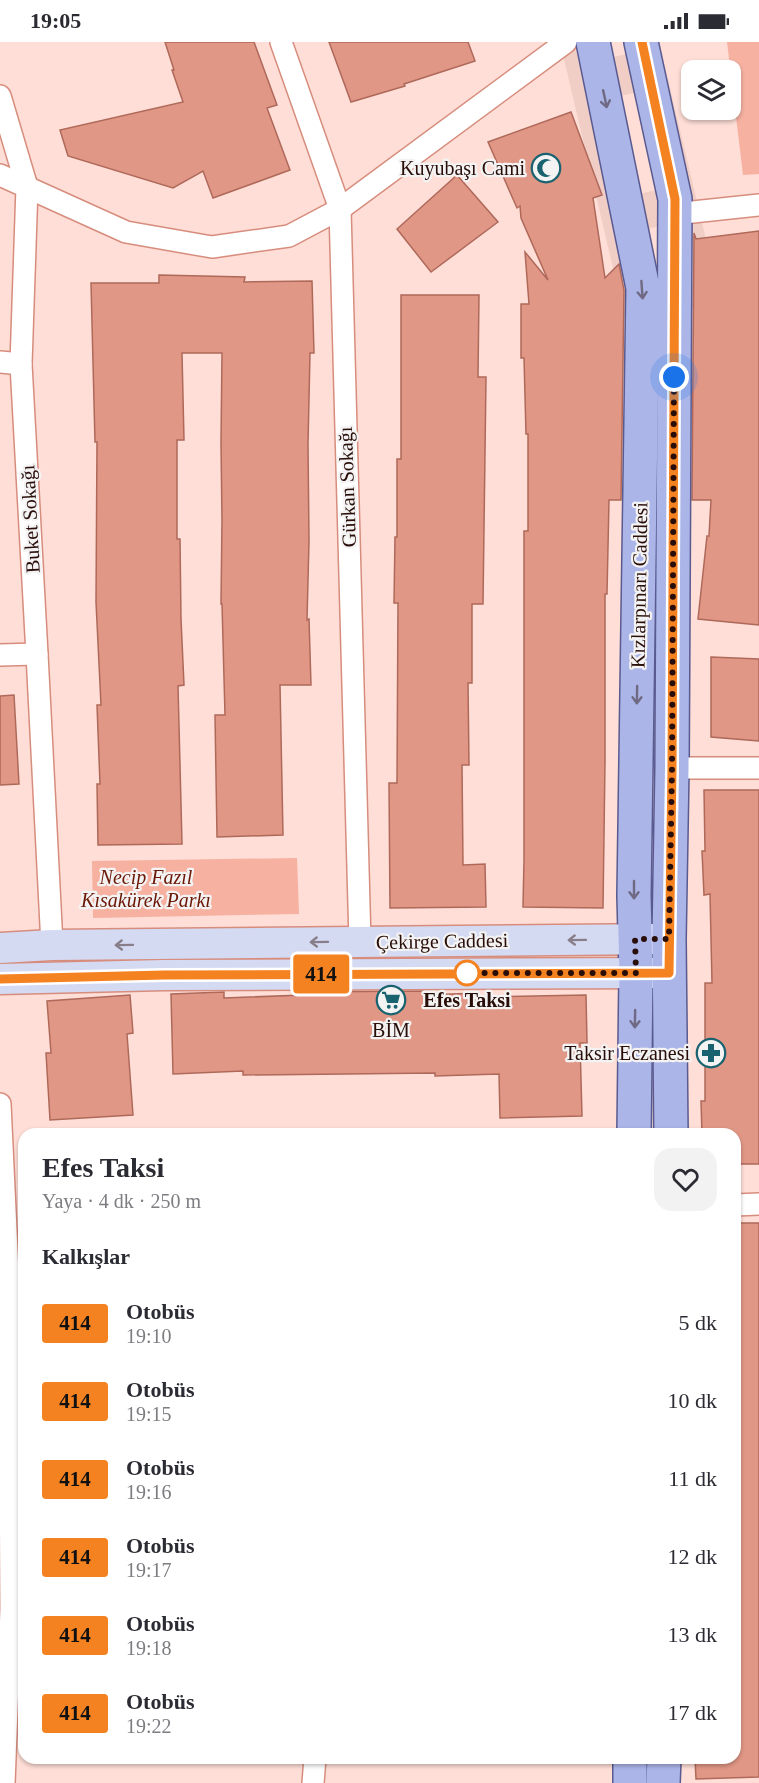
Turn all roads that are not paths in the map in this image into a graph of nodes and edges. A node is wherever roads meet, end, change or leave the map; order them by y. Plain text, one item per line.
1 (281, 42) edge
2 (566, 42) edge
3 (593, 42) edge
4 (641, 42) edge
5 (0, 96) edge
6 (0, 175) edge
7 (27, 187) junction
8 (759, 205) edge
9 (340, 209) junction
10 (674, 214) junction
11 (10, 363) edge
12 (37, 654) junction
13 (0, 655) edge
14 (672, 768) junction
15 (759, 768) edge
16 (635, 939) junction
17 (669, 939) junction
18 (360, 942) junction
19 (52, 945) junction
20 (0, 948) edge
21 (636, 973) junction
22 (669, 973) junction
23 (0, 979) edge
24 (0, 1104) edge
25 (634, 1128) edge
26 (671, 1128) edge
27 (1, 1140) edge
28 (759, 1204) edge
29 (741, 1205) edge
30 (16, 1294) edge
31 (315, 1764) edge
32 (630, 1764) edge
33 (664, 1764) edge
34 (4, 1783) edge
35 (313, 1783) edge
36 (630, 1783) edge
37 (663, 1783) edge

1 - 9 street, Gürkan Sokağı
2 - 9 street
3 -> 16 main road, Kızlarpınarı Caddesi
4 - 10 main road, Kızlarpınarı Caddesi
5 - 7 street, Buket Sokağı
6 - 7 street
7 - 9 street
7 - 11 street, Buket Sokağı
8 - 10 street
9 - 18 street, Gürkan Sokağı
10 - 14 main road, Kızlarpınarı Caddesi
11 - 12 street, Buket Sokağı
12 - 13 street
12 - 19 street, Buket Sokağı
14 - 15 street
14 - 17 main road, Kızlarpınarı Caddesi
16 - 17 main road, Çekirge Caddesi
16 -> 18 main road, Çekirge Caddesi
16 - 21 main road, Kızlarpınarı Caddesi
17 - 22 main road, Kızlarpınarı Caddesi
18 -> 19 main road, Çekirge Caddesi
19 - 20 main road, Çekirge Caddesi
21 - 22 main road, Çekirge Caddesi
21 - 23 main road, Çekirge Caddesi
21 -> 25 main road, Kızlarpınarı Caddesi
22 - 26 main road, Kızlarpınarı Caddesi
24 - 27 street
27 - 30 street
28 - 29 street
30 - 34 street
31 - 35 street
32 - 36 main road
33 - 37 main road

